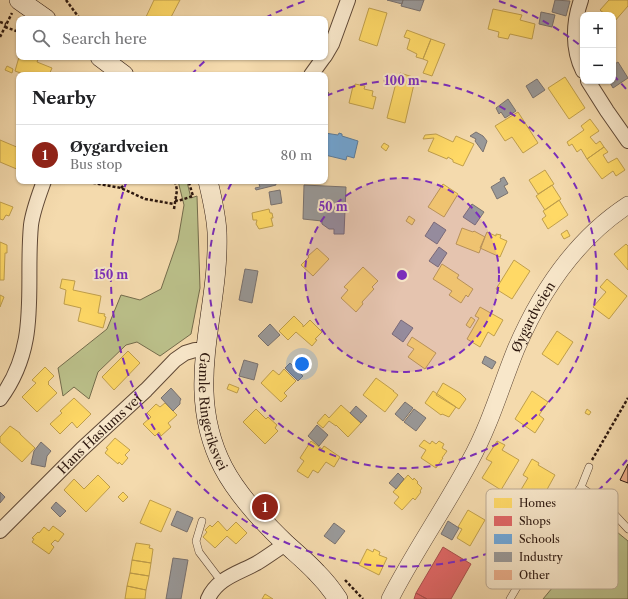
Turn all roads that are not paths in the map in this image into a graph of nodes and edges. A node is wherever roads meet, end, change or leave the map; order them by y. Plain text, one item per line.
1 (348, 0) edge
2 (581, 0) edge
3 (16, 7) edge
4 (38, 16) edge
5 (328, 51) edge
6 (103, 60) edge
7 (322, 60) edge
8 (580, 66) edge
9 (116, 72) edge
10 (313, 72) edge
11 (590, 84) edge
12 (628, 141) edge
13 (43, 184) edge
14 (201, 184) edge
15 (628, 205) edge
16 (205, 350) junction
17 (0, 399) edge
18 (589, 466) road end
19 (581, 487) joint
20 (584, 489) edge
21 (618, 518) edge
22 (202, 521) dead end
23 (628, 529) edge
24 (0, 531) edge
25 (286, 544) junction
26 (221, 581) junction
27 (516, 589) edge
28 (208, 599) edge
29 (338, 599) edge
30 (390, 599) edge
31 (510, 599) edge

1 - 5 street
2 - 8 street
3 - 4 main road
6 - 9 main road
7 - 10 street
11 - 12 street
13 - 17 street
14 - 16 main road, Gamle Ringeriksvei
15 - 30 street, Øygardveien
16 - 24 street, Hans Haslums vei
16 - 25 main road, Gamle Ringeriksvei
18 - 19 lane
19 - 20 lane
21 - 23 lane
22 - 26 lane
25 - 26 street
25 - 29 main road, Gamle Ringeriksvei
26 - 28 street
27 - 31 lane

